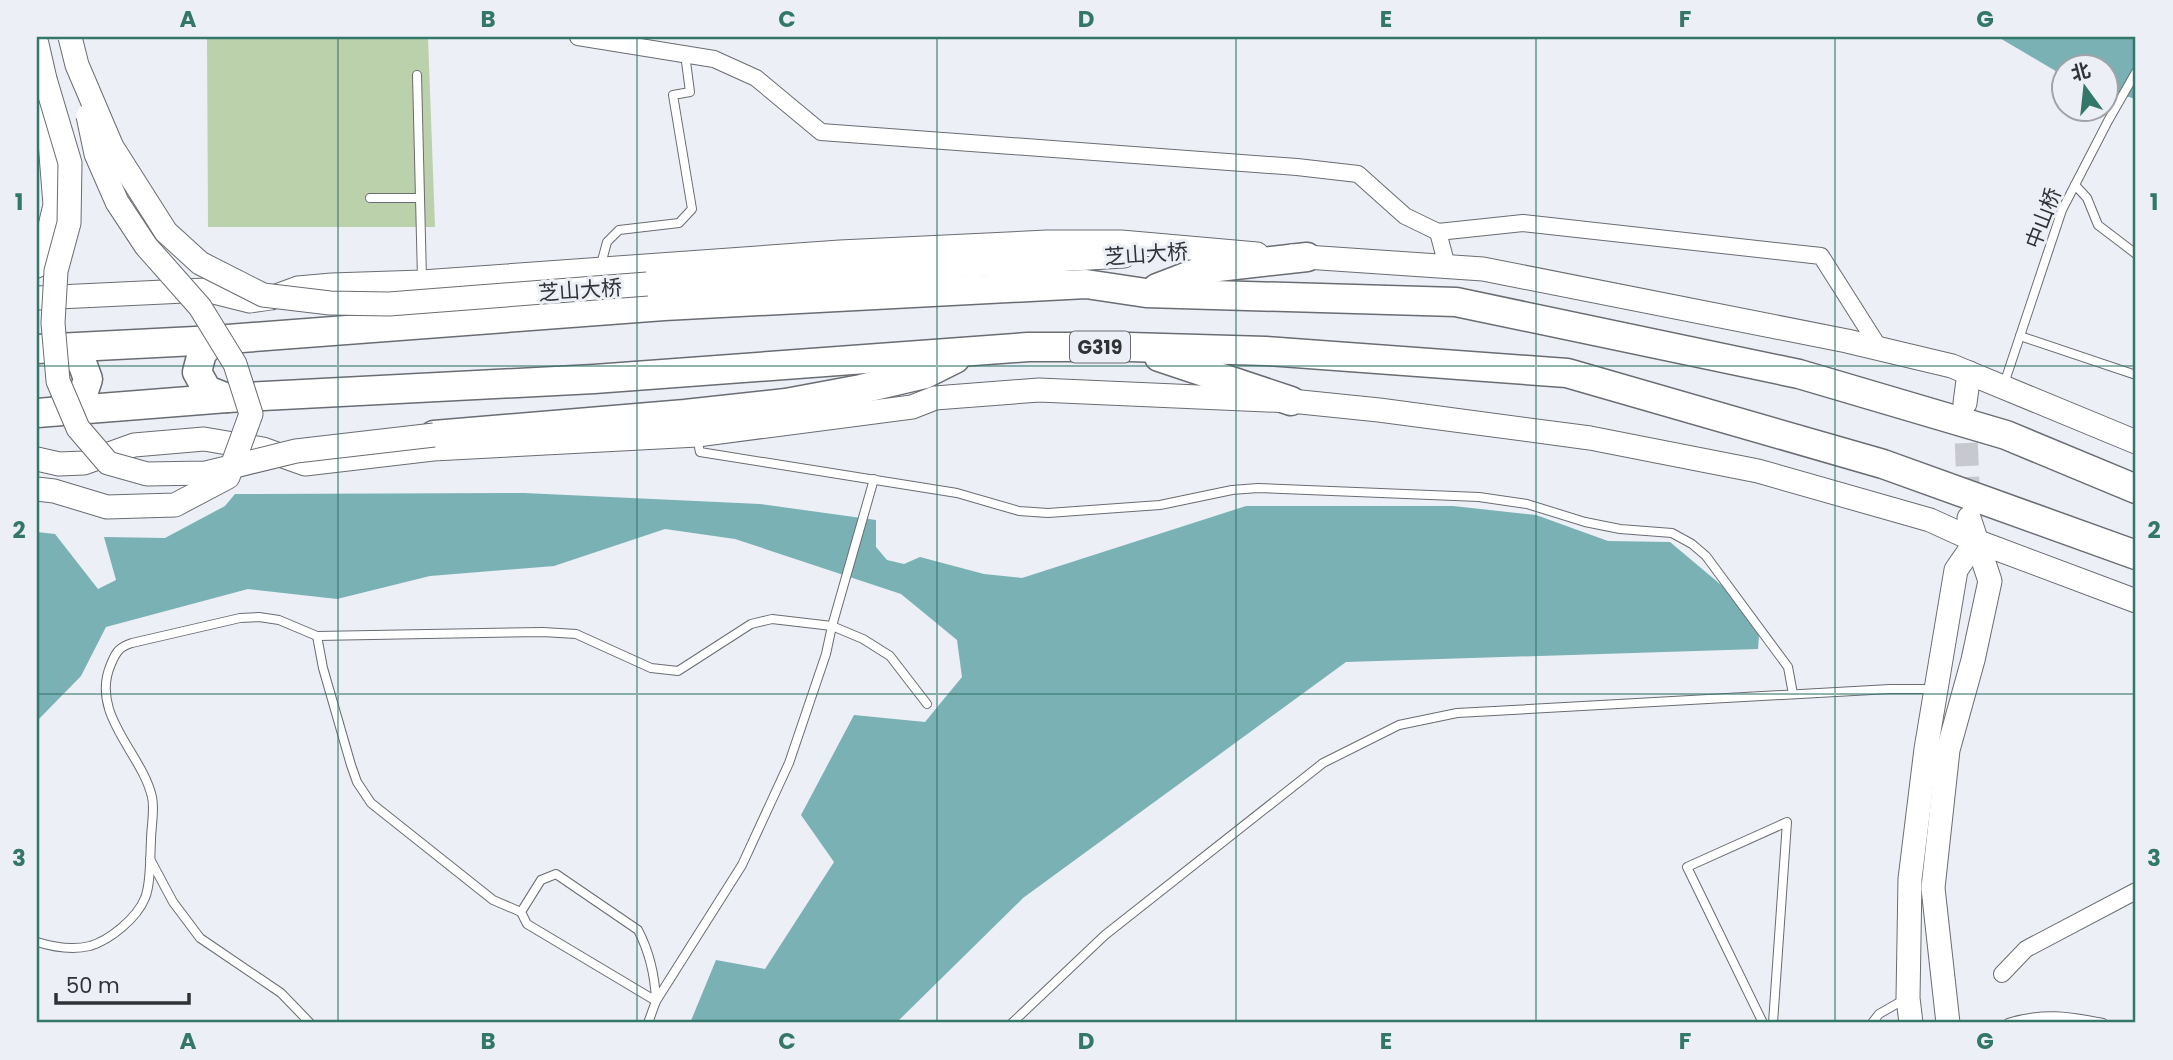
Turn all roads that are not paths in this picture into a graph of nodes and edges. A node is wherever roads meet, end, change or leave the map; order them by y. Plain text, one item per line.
1 (70, 37) edge
2 (578, 37) edge
3 (37, 44) edge
4 (685, 54) junction
5 (78, 65) junction
6 (2136, 72) edge
7 (417, 75) dead end
8 (45, 79) junction
9 (2075, 185) junction
10 (370, 198) dead end
11 (420, 198) junction
12 (1438, 232) junction
13 (1204, 250) junction
14 (2136, 254) edge
15 (1307, 257) junction
16 (999, 264) junction
17 (37, 266) edge
18 (1447, 266) junction
19 (600, 270) junction
20 (422, 282) junction
21 (1086, 284) junction
22 (1146, 293) junction
23 (37, 298) edge
24 (2020, 336) junction
25 (215, 340) junction
26 (1129, 347) junction
27 (43, 349) edge
28 (1880, 349) junction
29 (970, 352) junction
30 (1969, 373) junction
31 (2136, 375) edge
32 (2004, 386) junction
33 (227, 398) junction
34 (1291, 401) junction
35 (1965, 403) tunnel mouth
36 (45, 412) edge
37 (434, 435) joint
38 (697, 435) junction
39 (2136, 442) edge
40 (37, 458) edge
41 (874, 479) junction
42 (37, 489) edge
43 (2136, 489) edge
44 (1969, 518) tunnel mouth
45 (1976, 541) junction
46 (2136, 555) edge
47 (2136, 601) edge
48 (832, 626) junction
49 (317, 636) junction
50 (1937, 689) junction
51 (1793, 694) junction
52 (927, 704) dead end
53 (150, 859) junction
54 (2136, 891) edge
55 (521, 912) junction
56 (37, 942) edge
57 (2003, 974) dead end
58 (1908, 998) junction
59 (656, 1002) junction
60 (310, 1023) edge
61 (649, 1023) edge
62 (1012, 1023) edge
63 (1763, 1023) edge
64 (1773, 1023) edge
65 (1872, 1023) edge
66 (1911, 1023) edge
67 (1948, 1023) edge
68 (2008, 1023) edge
69 (2103, 1023) edge

1 - 5 street, 芝山大桥, bridge
2 - 4 street
3 - 8 street
4 - 12 street
4 - 19 lane
5 - 16 street, 芝山大桥, bridge
5 - 42 street, 芝山大桥, bridge
6 - 9 lane, 中山桥
7 - 11 lane
8 - 17 street, bridge
8 - 37 street, bridge
9 - 14 lane
9 - 24 lane, 中山桥
10 - 11 lane
11 - 20 lane
12 - 18 street
12 - 28 street
13 - 15 street
13 - 16 street, 芝山大桥
13 - 19 street
15 - 18 street
15 - 22 highway
16 - 21 highway
18 - 28 street
19 - 20 street
20 - 23 street
21 - 22 highway
21 - 25 highway
22 - 43 highway
24 - 31 lane
24 - 32 lane, 中山桥
25 - 27 highway
25 - 33 highway
26 - 29 highway, G319
26 - 34 highway
26 - 46 highway, G319
27 - 36 highway
28 - 30 street
29 - 33 highway, G319
29 - 37 highway
30 - 32 street
30 - 35 street
32 - 39 street
33 - 36 highway, G319
34 - 38 street
34 - 45 street
38 - 40 street
38 - 41 lane
41 - 48 lane
41 - 51 lane
44 - 45 street
45 - 47 street
45 - 50 street
45 - 67 street
48 - 49 lane
48 - 52 lane
48 - 59 lane
49 - 53 lane
49 - 55 lane
50 - 51 lane
50 - 58 street
51 - 62 lane
53 - 56 lane
53 - 60 lane
54 - 57 street
55 - 59 lane
55 - 59 lane
58 - 65 lane
58 - 66 street
59 - 61 lane
63 - 64 lane
68 - 69 lane

